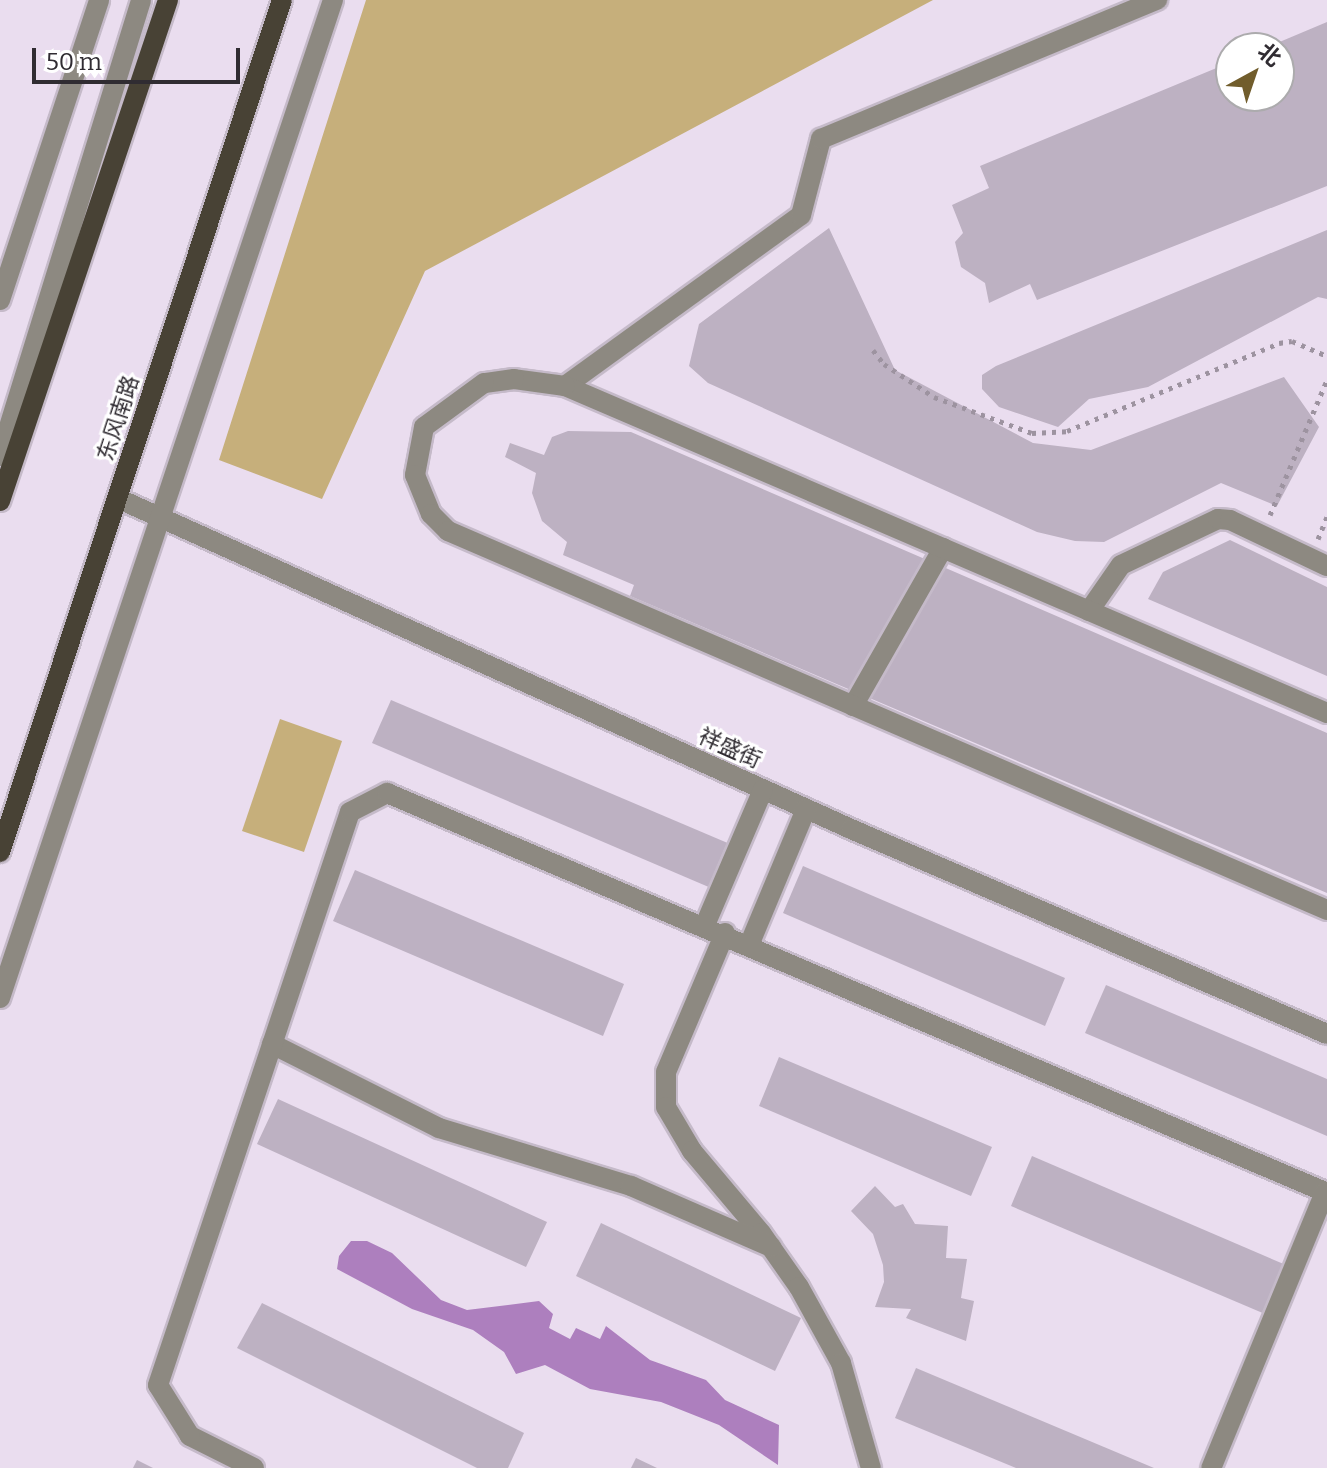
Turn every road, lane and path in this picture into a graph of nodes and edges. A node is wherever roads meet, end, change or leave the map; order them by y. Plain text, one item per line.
1 (99, 0) edge
2 (141, 0) edge
3 (168, 0) edge
4 (282, 0) edge
5 (333, 0) edge
6 (1157, 0) edge
7 (0, 300) edge
8 (873, 350) dead end
9 (1327, 356) edge
10 (1327, 380) edge
11 (565, 386) junction
12 (0, 456) edge
13 (117, 498) junction
14 (0, 501) edge
15 (160, 518) junction
16 (1262, 534) junction
17 (943, 548) junction
18 (1327, 566) edge
19 (1089, 611) junction
20 (853, 706) junction
21 (1327, 713) edge
22 (763, 790) junction
23 (806, 809) junction
24 (0, 852) edge
25 (1327, 910) edge
26 (705, 925) junction
27 (725, 933) junction
28 (750, 943) junction
29 (0, 998) edge
30 (1327, 1034) edge
31 (272, 1044) junction
32 (772, 1248) junction
33 (254, 1468) edge
34 (871, 1468) edge
35 (1211, 1468) edge

1 - 7 street
2 - 12 street
3 - 14 main road
4 - 13 main road, 东风南路
5 - 15 street
6 - 11 street
8 - 9 path
10 - 16 path
11 - 17 street
11 - 20 street
13 - 15 street, 祥盛街
13 - 24 main road, 东风南路
15 - 22 street, 祥盛街
15 - 29 street
16 - 18 street
16 - 19 street
17 - 19 street
17 - 20 street
19 - 21 street
20 - 25 street
22 - 23 street, 祥盛街
22 - 26 street
23 - 28 street
23 - 30 street, 祥盛街
26 - 27 street
26 - 31 street
27 - 28 street
27 - 32 street
28 - 35 street
31 - 32 street
31 - 33 street
32 - 34 street

